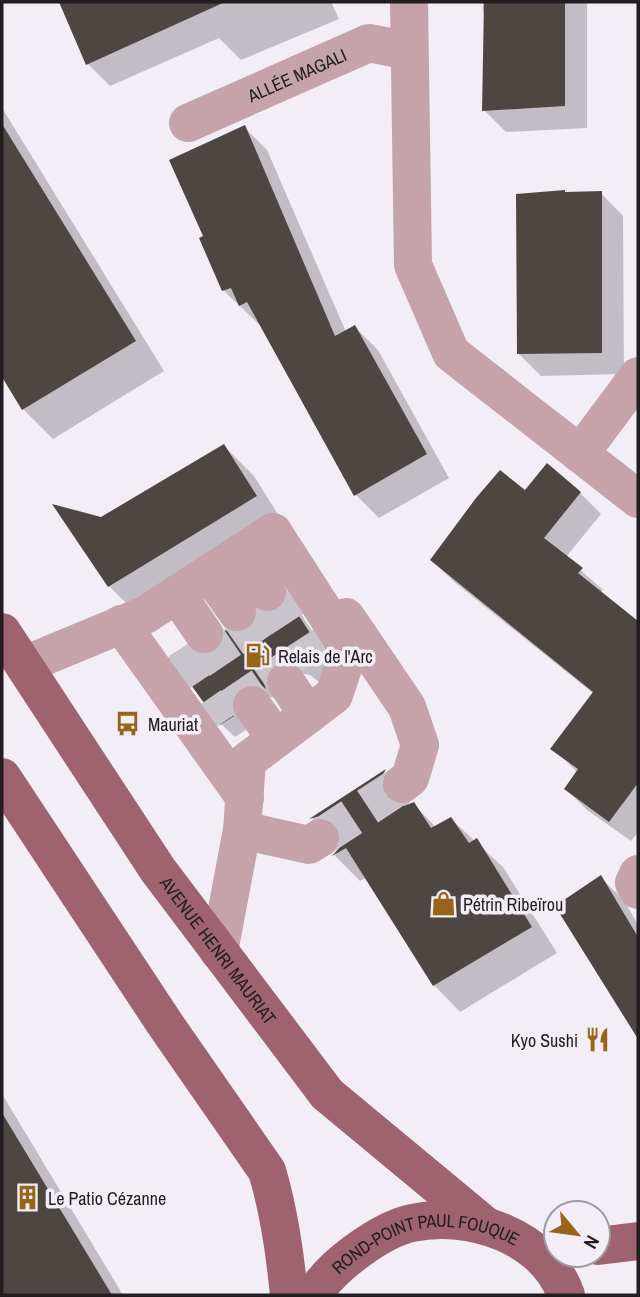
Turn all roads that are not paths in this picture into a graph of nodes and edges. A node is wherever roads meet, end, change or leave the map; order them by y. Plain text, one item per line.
1 (408, 2) edge
2 (409, 51) junction
3 (188, 123) dead end
4 (638, 376) edge
5 (580, 453) junction
6 (638, 499) edge
7 (272, 532) junction
8 (241, 552) junction
9 (209, 573) junction
10 (177, 594) junction
11 (133, 619) junction
12 (2, 632) edge
13 (24, 665) junction
14 (300, 673) tunnel mouth
15 (321, 705) junction
16 (236, 714) tunnel mouth
17 (261, 750) junction
18 (2, 778) edge
19 (402, 784) tunnel mouth
20 (243, 814) junction
21 (320, 838) tunnel mouth
22 (638, 874) edge
23 (638, 890) edge
24 (219, 953) junction
25 (486, 1226) junction
26 (638, 1241) edge
27 (612, 1244) edge
28 (542, 1250) edge
29 (555, 1269) edge
30 (289, 1295) edge
31 (314, 1295) edge
32 (566, 1295) edge

1 - 2 street
2 - 3 street, ALLÉE MAGALI
2 - 5 street
4 - 5 street
5 - 6 street
7 - 8 street
7 - 15 street
7 - 19 street
8 - 9 street
8 - 9 street
9 - 10 street
10 - 11 street
10 - 11 street
11 - 13 street
11 - 20 street
12 - 13 main road, AVENUE HENRI MAURIAT
13 - 24 main road, AVENUE HENRI MAURIAT
14 - 15 street
15 - 17 street
16 - 17 street
17 - 20 street
18 - 30 main road
20 - 21 street
20 - 24 street
22 - 23 street
24 - 25 main road, AVENUE HENRI MAURIAT
25 - 28 main road, ROND-POINT PAUL FOUQUE
25 - 31 main road, ROND-POINT PAUL FOUQUE
26 - 27 main road
29 - 32 main road, ROND-POINT PAUL FOUQUE

